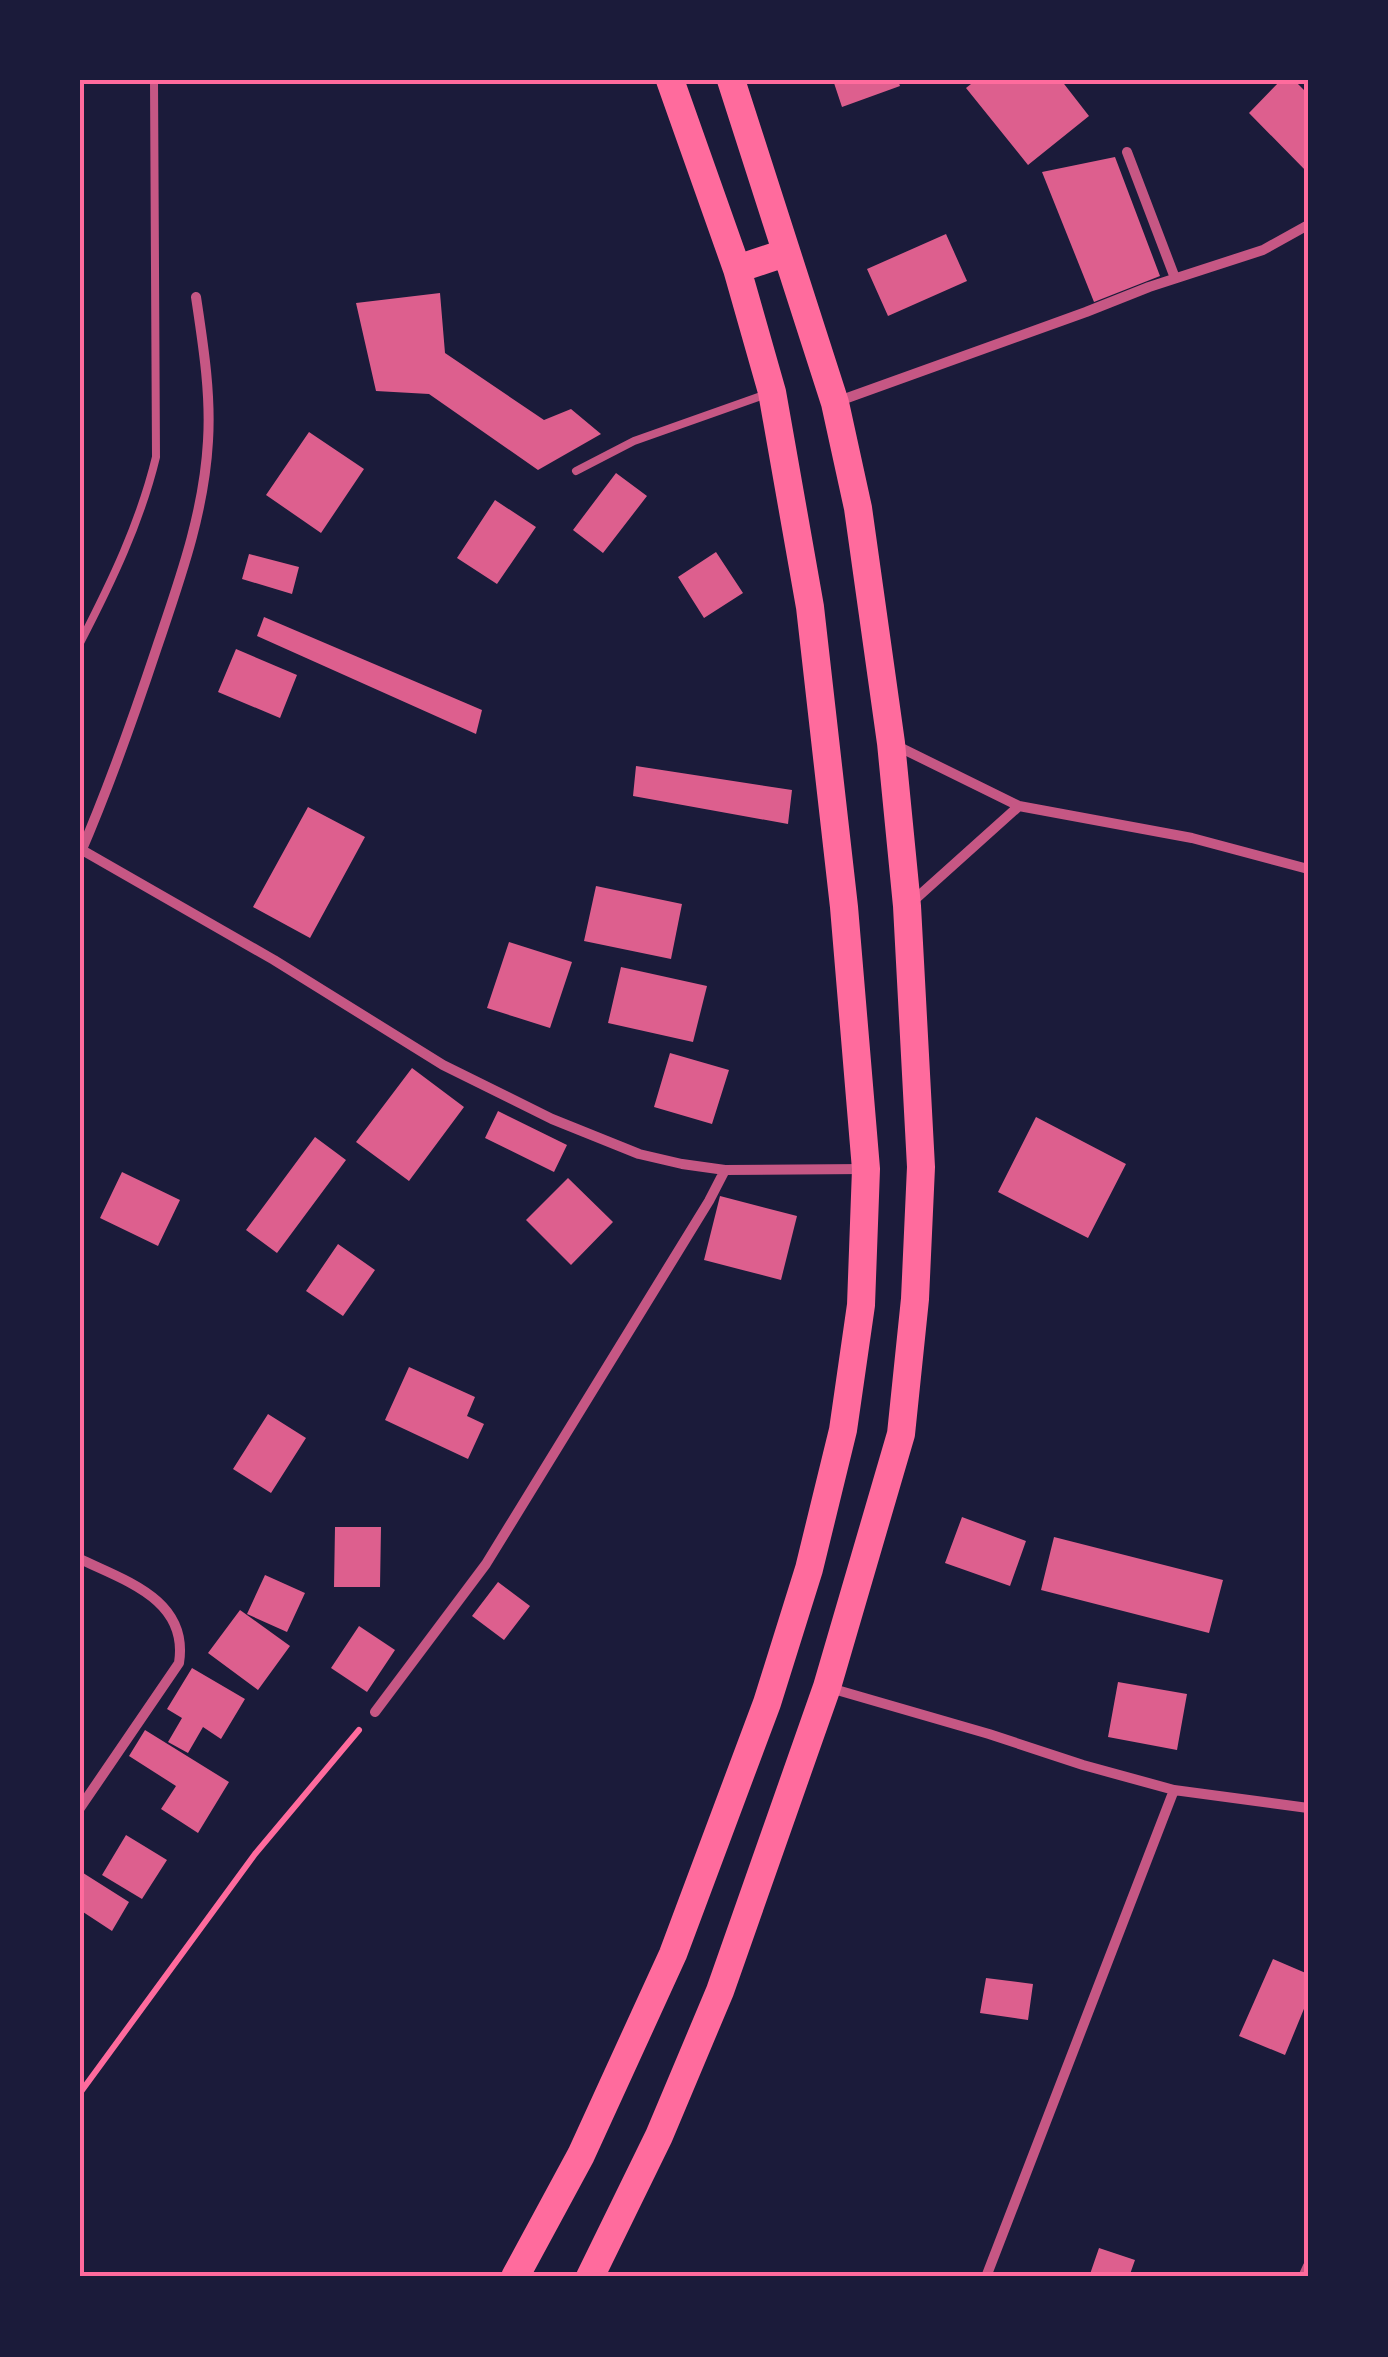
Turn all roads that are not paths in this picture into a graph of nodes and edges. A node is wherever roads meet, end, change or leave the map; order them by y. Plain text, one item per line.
1 (154, 80) edge
2 (670, 80) edge
3 (732, 80) edge
4 (1128, 152) dead end
5 (1308, 225) edge
6 (785, 252) junction
7 (737, 269) junction
8 (1175, 278) junction
9 (196, 297) dead end
10 (772, 392) junction
11 (835, 402) junction
12 (576, 471) dead end
13 (80, 643) edge
14 (891, 743) junction
15 (1019, 806) junction
16 (81, 852) edge
17 (1308, 869) edge
18 (907, 906) junction
19 (866, 1169) junction
20 (725, 1170) junction
21 (80, 1559) edge
22 (827, 1687) junction
23 (375, 1712) road end
24 (1174, 1790) junction
25 (80, 1808) edge
26 (1308, 1808) edge
27 (1308, 2266) edge
28 (515, 2277) edge
29 (590, 2277) edge
30 (986, 2277) edge
31 (1303, 2277) edge

1 - 13 lane
2 - 7 highway
3 - 6 highway
4 - 8 street
5 - 8 street
6 - 7 highway
6 - 11 highway
7 - 10 highway
8 - 11 street
9 - 16 street
10 - 12 lane
10 - 19 highway
11 - 14 highway
14 - 15 street
14 - 18 highway
15 - 17 street
15 - 18 street
16 - 20 street
18 - 22 highway
19 - 20 street
19 - 28 highway
20 - 23 street
21 - 25 street
22 - 24 street
22 - 29 highway
24 - 26 street
24 - 30 street
27 - 31 street

